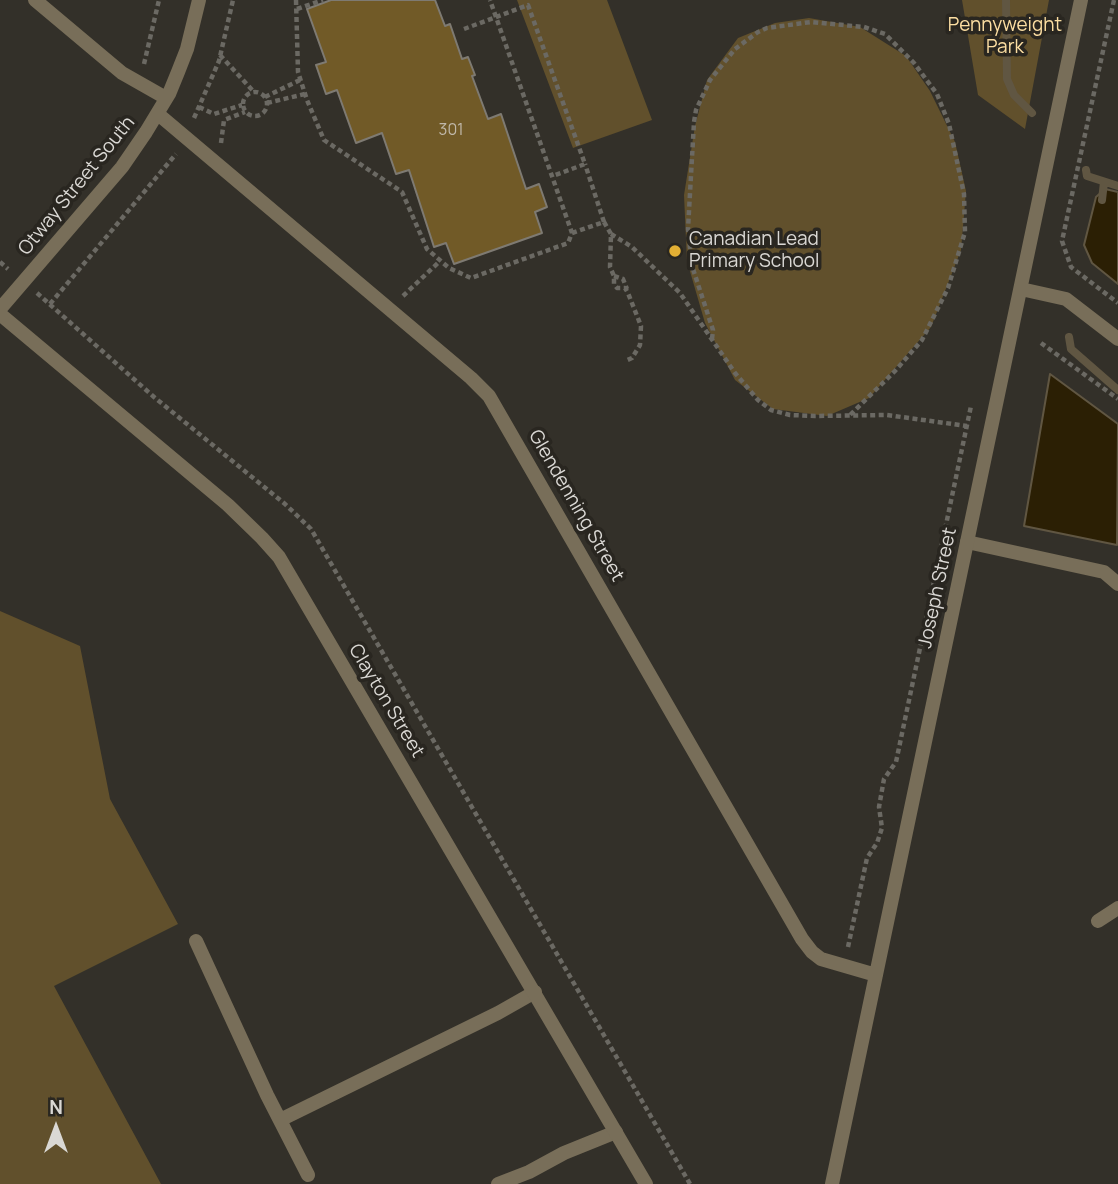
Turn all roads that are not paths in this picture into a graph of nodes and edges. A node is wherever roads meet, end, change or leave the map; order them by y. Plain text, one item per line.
1 (35, 0) edge
2 (199, 0) edge
3 (1081, 0) edge
4 (166, 99) junction
5 (158, 114) junction
6 (1021, 289) junction
7 (0, 312) edge
8 (1118, 339) edge
9 (967, 542) junction
10 (1118, 584) edge
11 (1118, 908) edge
12 (1098, 921) dead end
13 (196, 941) dead end
14 (876, 975) junction
15 (535, 992) junction
16 (279, 1120) junction
17 (616, 1132) junction
18 (308, 1175) dead end
19 (498, 1184) edge
20 (646, 1184) edge
21 (832, 1184) edge

1 - 4 street
2 - 4 street, Otway Street South
3 - 6 street, Joseph Street
4 - 5 street, Otway Street South
5 - 7 street, Otway Street South
5 - 14 street, Glendenning Street
6 - 8 street
6 - 9 street, Joseph Street
7 - 15 street, Clayton Street
9 - 10 street
9 - 14 street, Joseph Street
11 - 12 street
13 - 16 street
14 - 21 street, Joseph Street
15 - 16 street
15 - 17 street, Clayton Street
16 - 18 street
17 - 19 street
17 - 20 street, Clayton Street

